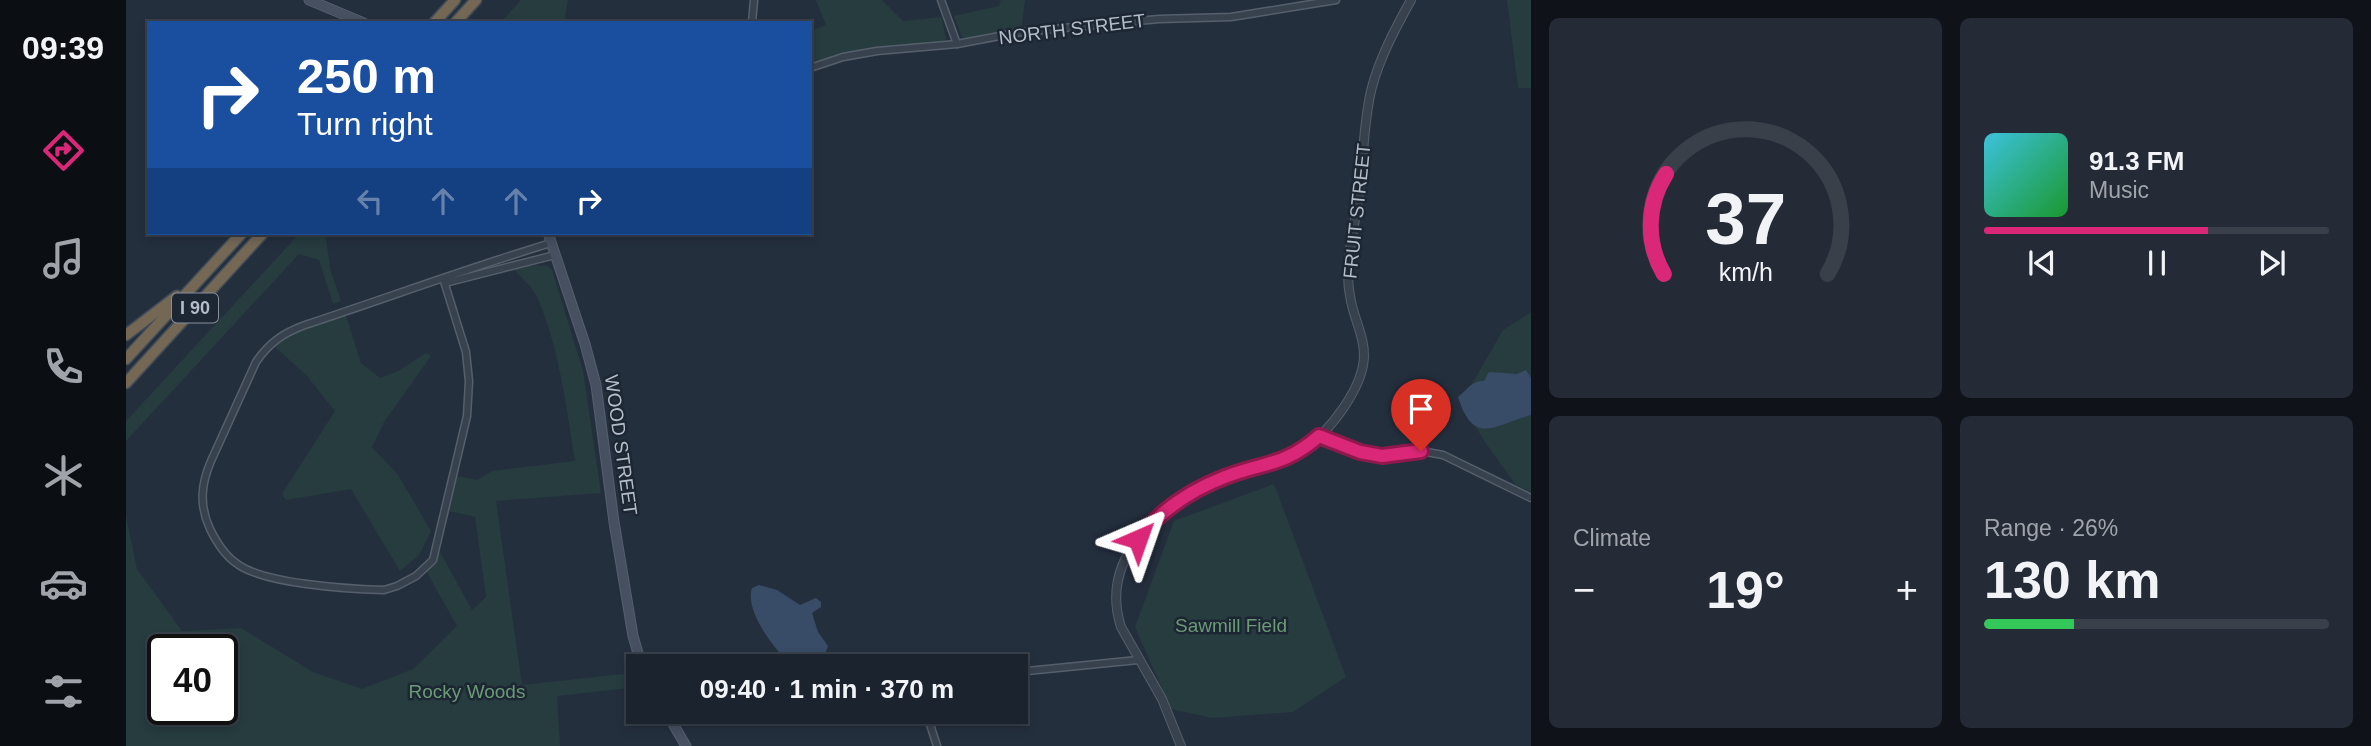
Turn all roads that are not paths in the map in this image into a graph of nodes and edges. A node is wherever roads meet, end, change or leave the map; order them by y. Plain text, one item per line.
1 (309, 0) edge
2 (455, 0) edge
3 (476, 0) edge
4 (754, 0) edge
5 (941, 0) edge
6 (1336, 0) edge
7 (1411, 0) edge
8 (359, 21) edge
9 (436, 21) edge
10 (457, 21) edge
11 (752, 21) edge
12 (957, 44) junction
13 (812, 67) edge
14 (240, 235) edge
15 (261, 235) edge
16 (549, 235) edge
17 (551, 243) junction
18 (555, 255) junction
19 (444, 281) junction
20 (197, 282) junction
21 (126, 335) edge
22 (126, 359) edge
23 (126, 383) edge
24 (1319, 436) junction
25 (1531, 498) edge
26 (638, 654) edge
27 (1138, 660) junction
28 (1028, 671) edge
29 (673, 724) edge
30 (930, 724) edge
31 (686, 746) edge
32 (937, 746) edge
33 (1181, 746) edge

1 - 8 main road
2 - 9 highway
3 - 10 highway
4 - 11 street
5 - 12 street
6 - 12 street, NORTH STREET
7 - 24 street, FRUIT STREET
12 - 13 street, NORTH STREET
14 - 20 highway, I 90
15 - 23 highway, I 90
16 - 17 main road, WOOD STREET
17 - 18 main road, WOOD STREET
17 - 19 street
18 - 19 street
18 - 26 main road, WOOD STREET
19 - 19 street
20 - 21 highway
20 - 22 highway, I 90
24 - 25 street
24 - 27 street, FRUIT STREET
27 - 28 street
27 - 33 street, FRUIT STREET
29 - 31 main road
30 - 32 street

